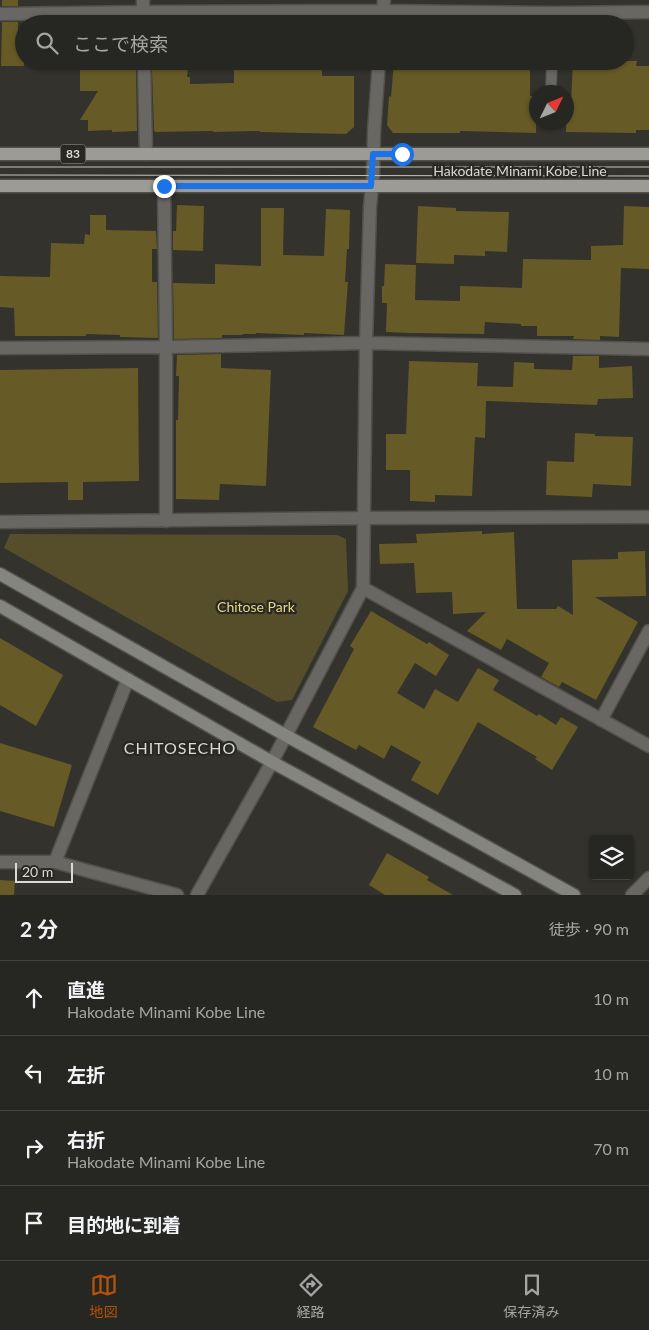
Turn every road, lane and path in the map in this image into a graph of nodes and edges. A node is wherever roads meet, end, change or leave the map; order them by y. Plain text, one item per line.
1 (384, 5) edge
2 (143, 12) edge
3 (649, 12) edge
4 (0, 14) edge
5 (514, 15) edge
6 (601, 15) edge
7 (144, 70) edge
8 (378, 70) edge
9 (552, 70) edge
10 (552, 85) edge
11 (0, 154) edge
12 (146, 154) junction
13 (373, 154) junction
14 (649, 154) edge
15 (0, 186) edge
16 (164, 186) junction
17 (371, 186) junction
18 (649, 186) edge
19 (366, 343) junction
20 (166, 347) junction
21 (0, 348) edge
22 (649, 349) edge
23 (649, 517) edge
24 (364, 518) junction
25 (166, 521) junction
26 (0, 522) edge
27 (0, 574) edge
28 (363, 588) junction
29 (0, 606) edge
30 (649, 631) edge
31 (128, 679) junction
32 (601, 720) junction
33 (286, 735) junction
34 (649, 746) edge
35 (272, 762) junction
36 (0, 862) edge
37 (55, 862) junction
38 (649, 878) edge
39 (177, 895) edge
40 (197, 895) edge
41 (515, 895) edge
42 (574, 895) edge
43 (632, 895) edge

1 - 2 street
1 - 5 street
2 - 4 street
3 - 6 street
7 - 12 street
8 - 13 street
9 - 10 lane
11 - 12 main road, Hakodate Minami Kobe Line / 83
12 - 13 main road, Hakodate Minami Kobe Line / 83
13 - 14 main road, Hakodate Minami Kobe Line / 83
13 - 17 street
15 - 16 main road, Hakodate Minami Kobe Line
16 - 17 main road, Hakodate Minami Kobe Line
16 - 20 street
17 - 18 main road, Hakodate Minami Kobe Line
17 - 19 street
19 - 20 street
19 - 22 street
19 - 24 street
20 - 21 street
20 - 25 street
23 - 24 street
24 - 25 street
24 - 28 street
25 - 26 street
27 - 33 street
28 - 32 street
28 - 33 street
29 - 31 street
30 - 32 street
31 - 35 street
31 - 37 street
32 - 34 street
33 - 35 street
33 - 42 street
35 - 40 street
35 - 41 street
36 - 37 street
37 - 39 street
38 - 43 street

